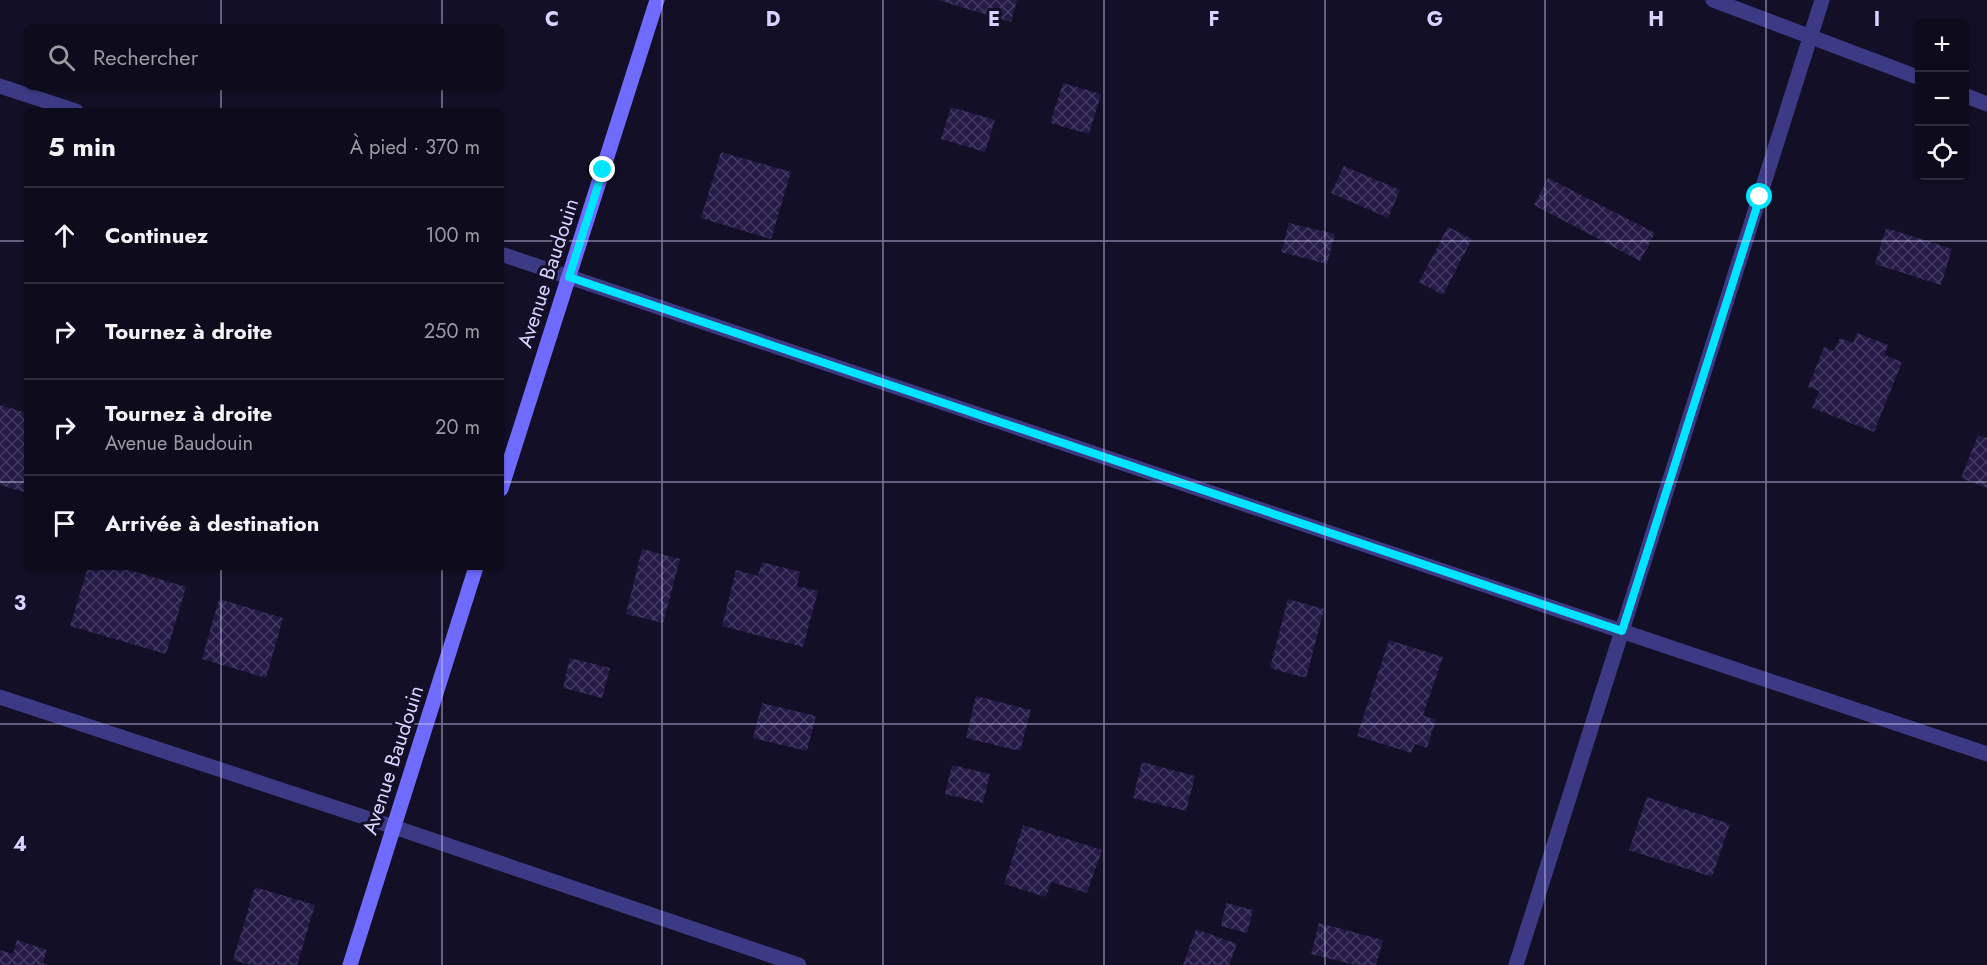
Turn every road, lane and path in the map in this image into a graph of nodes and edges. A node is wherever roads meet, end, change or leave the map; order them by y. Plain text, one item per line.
1 (657, 0) edge
2 (1713, 0) edge
3 (1822, 0) edge
4 (1810, 37) junction
5 (1915, 76) edge
6 (0, 86) edge
7 (1969, 97) edge
8 (1987, 104) edge
9 (67, 108) edge
10 (504, 255) edge
11 (569, 277) junction
12 (504, 480) edge
13 (475, 570) edge
14 (1622, 631) junction
15 (0, 697) edge
16 (1987, 754) edge
17 (394, 827) junction
18 (350, 965) edge
19 (799, 965) edge
20 (1516, 965) edge

1 - 11 street, Avenue Baudouin
2 - 4 street
3 - 4 street
4 - 5 street
4 - 14 street
6 - 9 street
7 - 8 street
10 - 11 street
11 - 12 street, Avenue Baudouin
11 - 14 street
13 - 17 street, Avenue Baudouin
14 - 16 street
14 - 20 street
15 - 17 street
17 - 18 street, Avenue Baudouin
17 - 19 street

